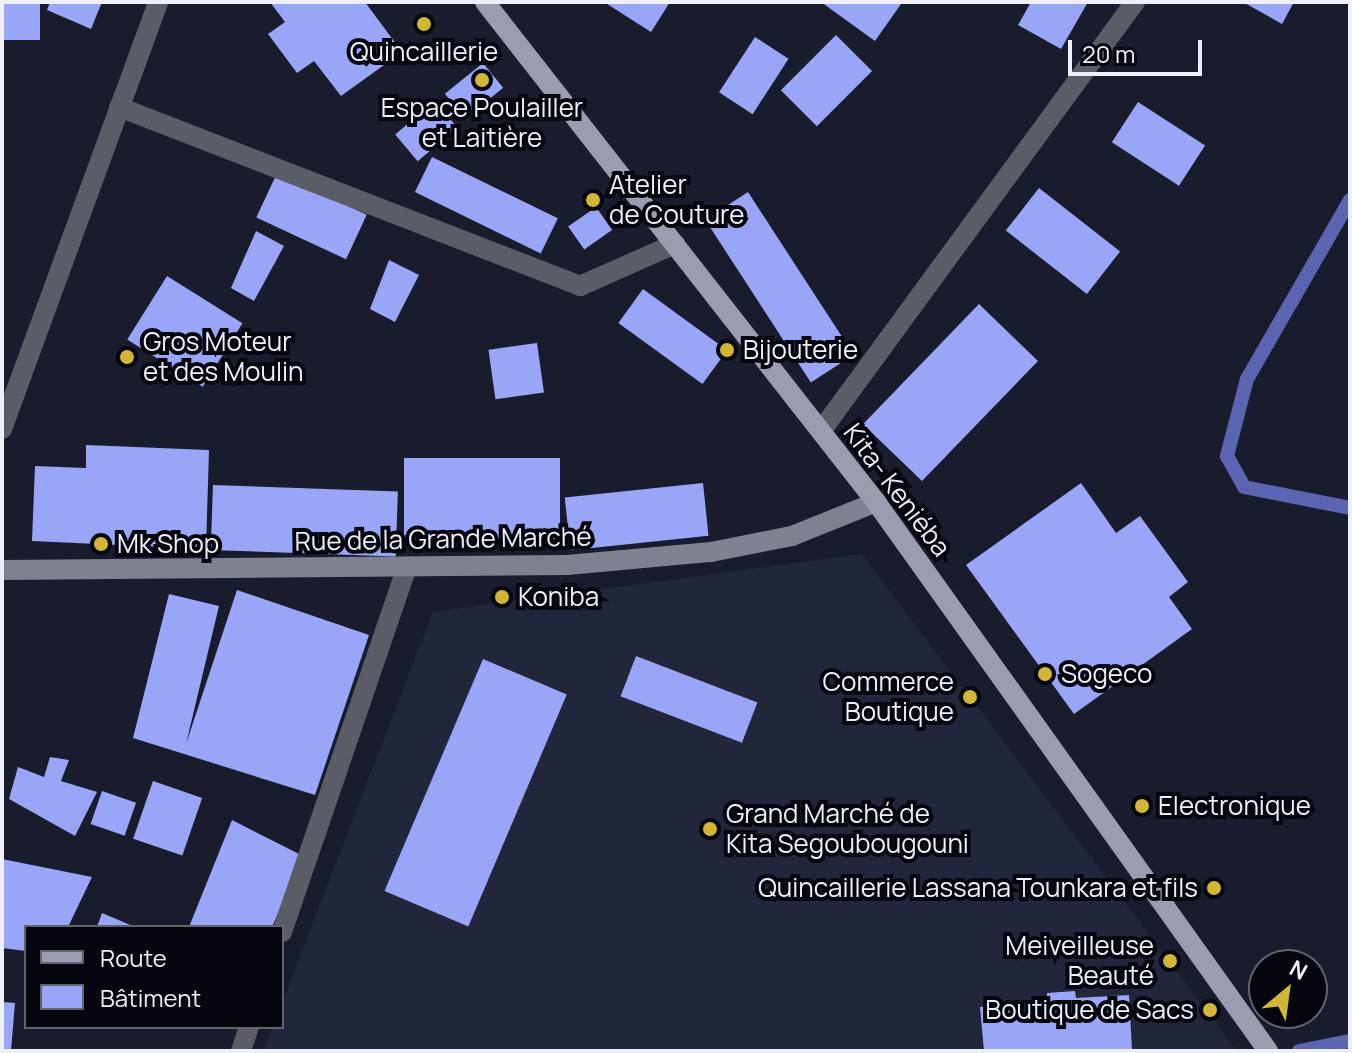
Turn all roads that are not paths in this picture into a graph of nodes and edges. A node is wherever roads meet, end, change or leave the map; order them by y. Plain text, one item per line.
1 (158, 2) edge
2 (485, 2) edge
3 (1135, 2) edge
4 (119, 107) junction
5 (675, 244) junction
6 (2, 429) edge
7 (821, 431) junction
8 (876, 502) junction
9 (407, 567) junction
10 (2, 570) edge
11 (284, 926) edge
12 (248, 1029) edge
13 (241, 1051) edge
14 (1268, 1051) edge

1 - 4 street
2 - 5 main road, Kita- Keniéba
3 - 7 street
4 - 5 street
4 - 6 street
5 - 7 main road, Kita- Keniéba
7 - 8 main road, Kita- Keniéba
8 - 9 main road, Rue de la Grande Marché
8 - 14 main road, Kita- Keniéba
9 - 10 main road, Rue de la Grande Marché
9 - 11 street
12 - 13 street

